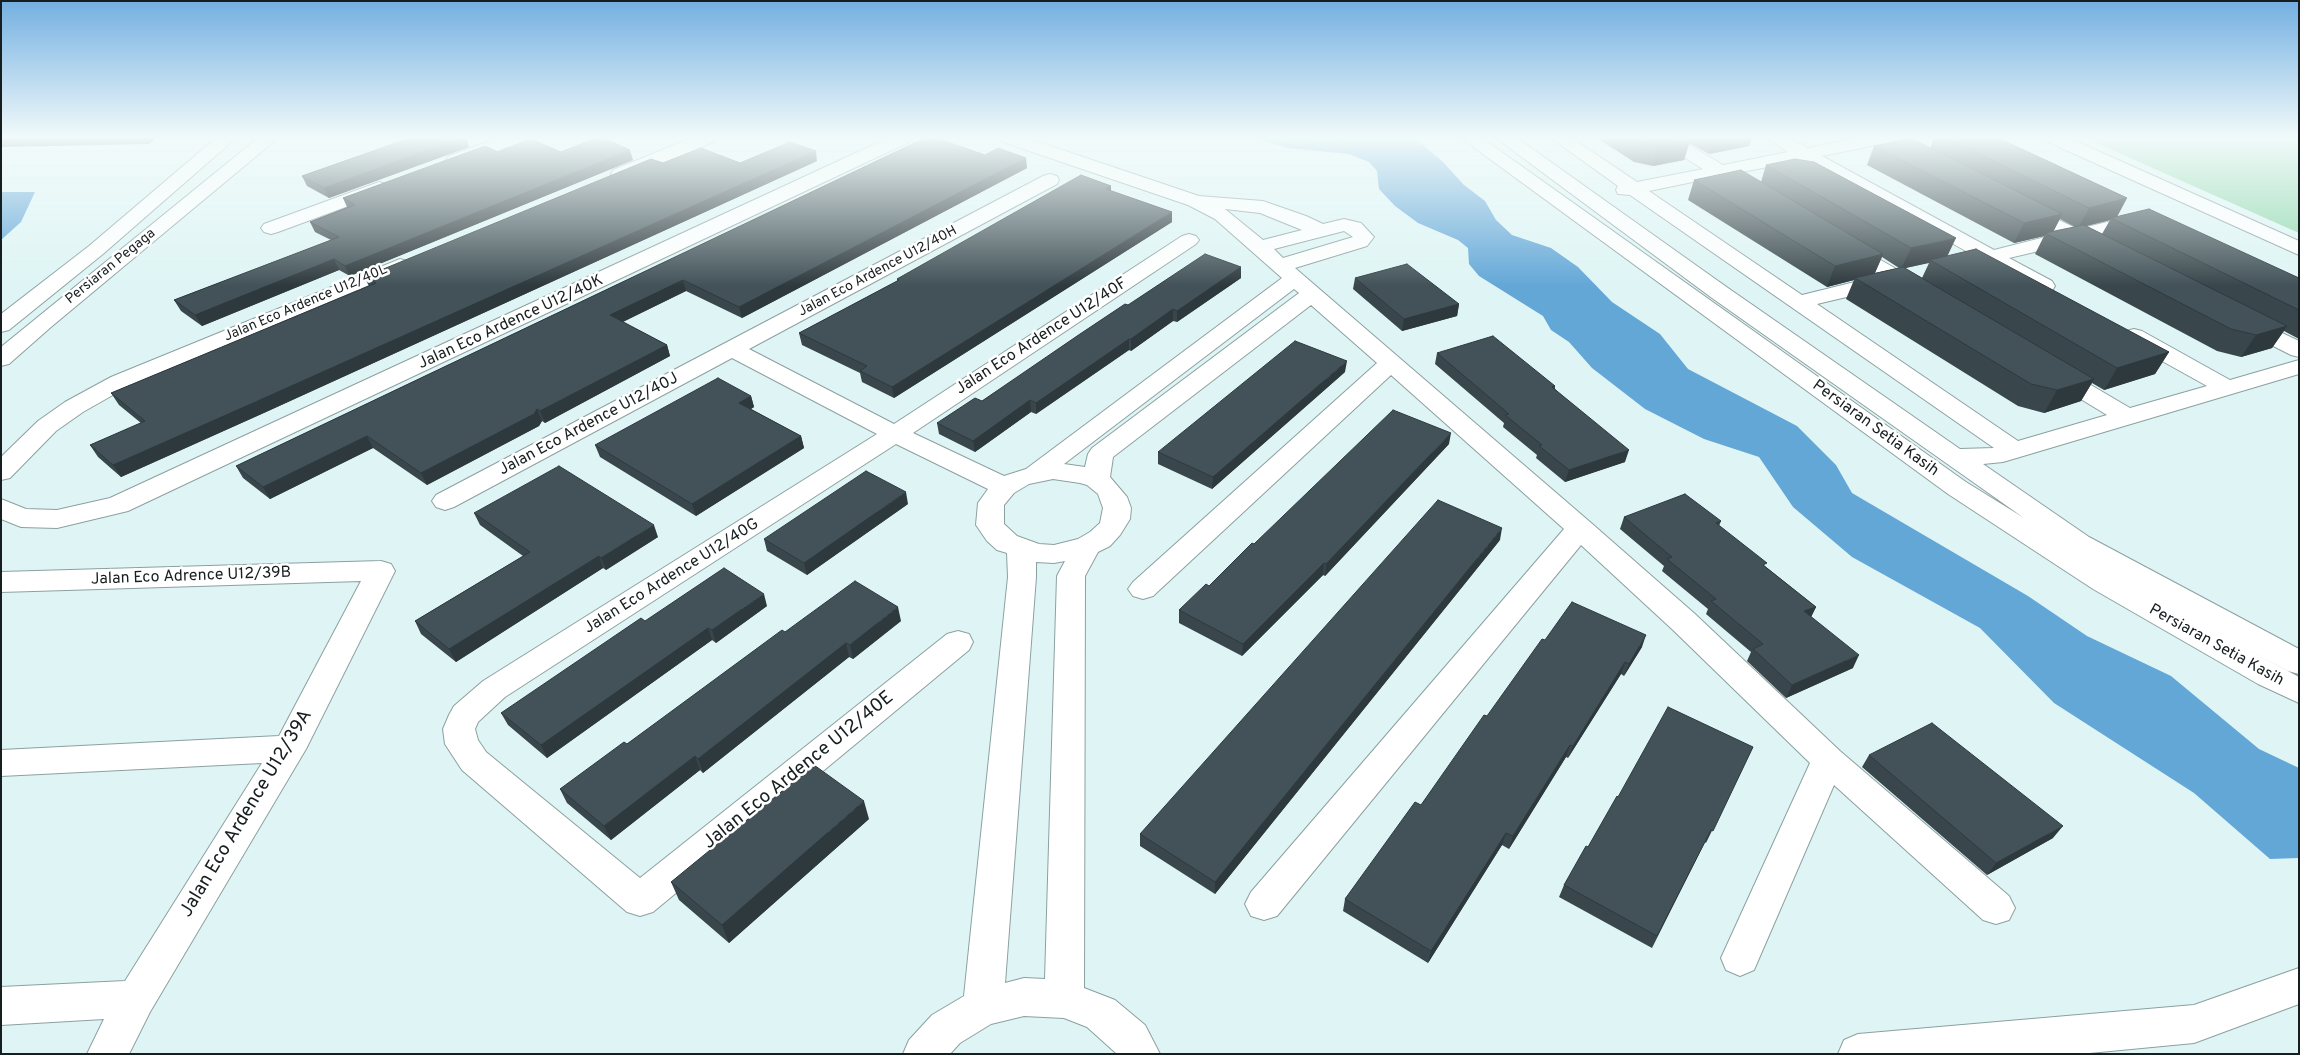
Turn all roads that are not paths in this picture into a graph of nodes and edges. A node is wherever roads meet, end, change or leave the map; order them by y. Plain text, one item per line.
1 (169, 187) edge
2 (209, 187) edge
3 (382, 187) edge
4 (798, 187) edge
5 (1037, 187) edge
6 (1154, 187) edge
7 (1539, 187) edge
8 (1575, 187) edge
9 (1638, 187) edge
10 (1746, 187) edge
11 (1865, 187) edge
12 (2163, 187) edge
13 (1634, 188) junction
14 (1589, 197) junction
15 (1195, 201) junction
16 (2005, 201) edge
17 (1770, 202) edge
18 (2134, 204) dead end
19 (272, 228) dead end
20 (1320, 231) junction
21 (2075, 236) junction
22 (1830, 238) edge
23 (1189, 240) dead end
24 (1259, 247) junction
25 (2299, 249) edge
26 (2109, 254) edge
27 (1990, 256) junction
28 (418, 258) edge
29 (1963, 263) edge
30 (1925, 272) dead end
31 (1297, 279) junction
32 (1898, 279) junction
33 (2058, 294) edge
34 (1932, 299) edge
35 (1800, 302) junction
36 (2230, 315) edge
37 (1, 326) edge
38 (2118, 327) edge
39 (733, 350) junction
40 (2299, 350) edge
41 (1, 358) edge
42 (2033, 361) edge
43 (1392, 362) junction
44 (2299, 367) edge
45 (2228, 388) junction
46 (2127, 417) junction
47 (895, 434) junction
48 (2014, 450) junction
49 (1952, 457) junction
50 (1, 472) edge
51 (1036, 473) junction
52 (1096, 479) junction
53 (1005, 487) junction
54 (445, 501) dead end
55 (1, 508) edge
56 (1580, 528) junction
57 (1087, 546) junction
58 (1021, 550) junction
59 (382, 571) joint
60 (1, 582) edge
61 (1143, 589) dead end
62 (958, 642) dead end
63 (2299, 663) edge
64 (2299, 691) edge
65 (289, 749) junction
66 (1828, 760) junction
67 (1, 763) edge
68 (640, 900) joint
69 (1264, 904) dead end
70 (1996, 908) dead end
71 (1740, 958) dead end
72 (2299, 986) edge
73 (136, 999) junction
74 (1064, 999) junction
75 (1, 1006) edge
76 (983, 1007) junction
77 (107, 1054) edge
78 (923, 1054) edge
79 (1140, 1054) edge
80 (1858, 1054) edge

1 - 37 street, Persiaran Pegaga
2 - 41 street, Persiaran Pegaga
3 - 19 street
4 - 55 street, Jalan Eco Ardence U12/40K
5 - 39 street, Jalan Eco Ardence U12/40H
6 - 15 street
7 - 64 street, Persiaran Setia Kasih
8 - 14 street, Persiaran Setia Kasih
9 - 13 street
10 - 17 street
11 - 27 street
12 - 25 street
13 - 14 street
13 - 35 street
14 - 49 street, Persiaran Setia Kasih
15 - 20 street
15 - 24 street
16 - 21 street
18 - 21 street
20 - 24 street
20 - 31 street
21 - 26 street
21 - 27 street
22 - 32 street
23 - 47 street, Jalan Eco Ardence U12/40F
24 - 31 street
27 - 29 street
27 - 33 street
28 - 50 street, Jalan Eco Ardence U12/40L
30 - 32 street
31 - 43 street
31 - 51 street
31 - 52 street
32 - 34 street
32 - 35 street
35 - 48 street
36 - 40 street
38 - 45 street
39 - 47 street
39 - 54 street, Jalan Eco Ardence U12/40J
42 - 46 street
43 - 56 street
43 - 61 street
44 - 45 street
45 - 46 street
46 - 48 street
47 - 53 street
47 - 68 street, Jalan Eco Ardence U12/40G
48 - 49 street
49 - 63 street, Persiaran Setia Kasih
51 - 52 street
51 - 53 street
52 - 57 street
53 - 58 street
56 - 66 street
56 - 69 street
57 - 58 street
57 - 74 street
58 - 76 street
59 - 60 street, Jalan Eco Adrence U12/39B
59 - 65 street, Jalan Eco Ardence U12/39A
62 - 68 street, Jalan Eco Ardence U12/40E
65 - 67 street
65 - 73 street, Jalan Eco Ardence U12/39A
66 - 70 street
66 - 71 street
72 - 80 street
73 - 75 street
73 - 77 street, Jalan Eco Ardence U12/39A
74 - 76 street
74 - 79 street
76 - 78 street

